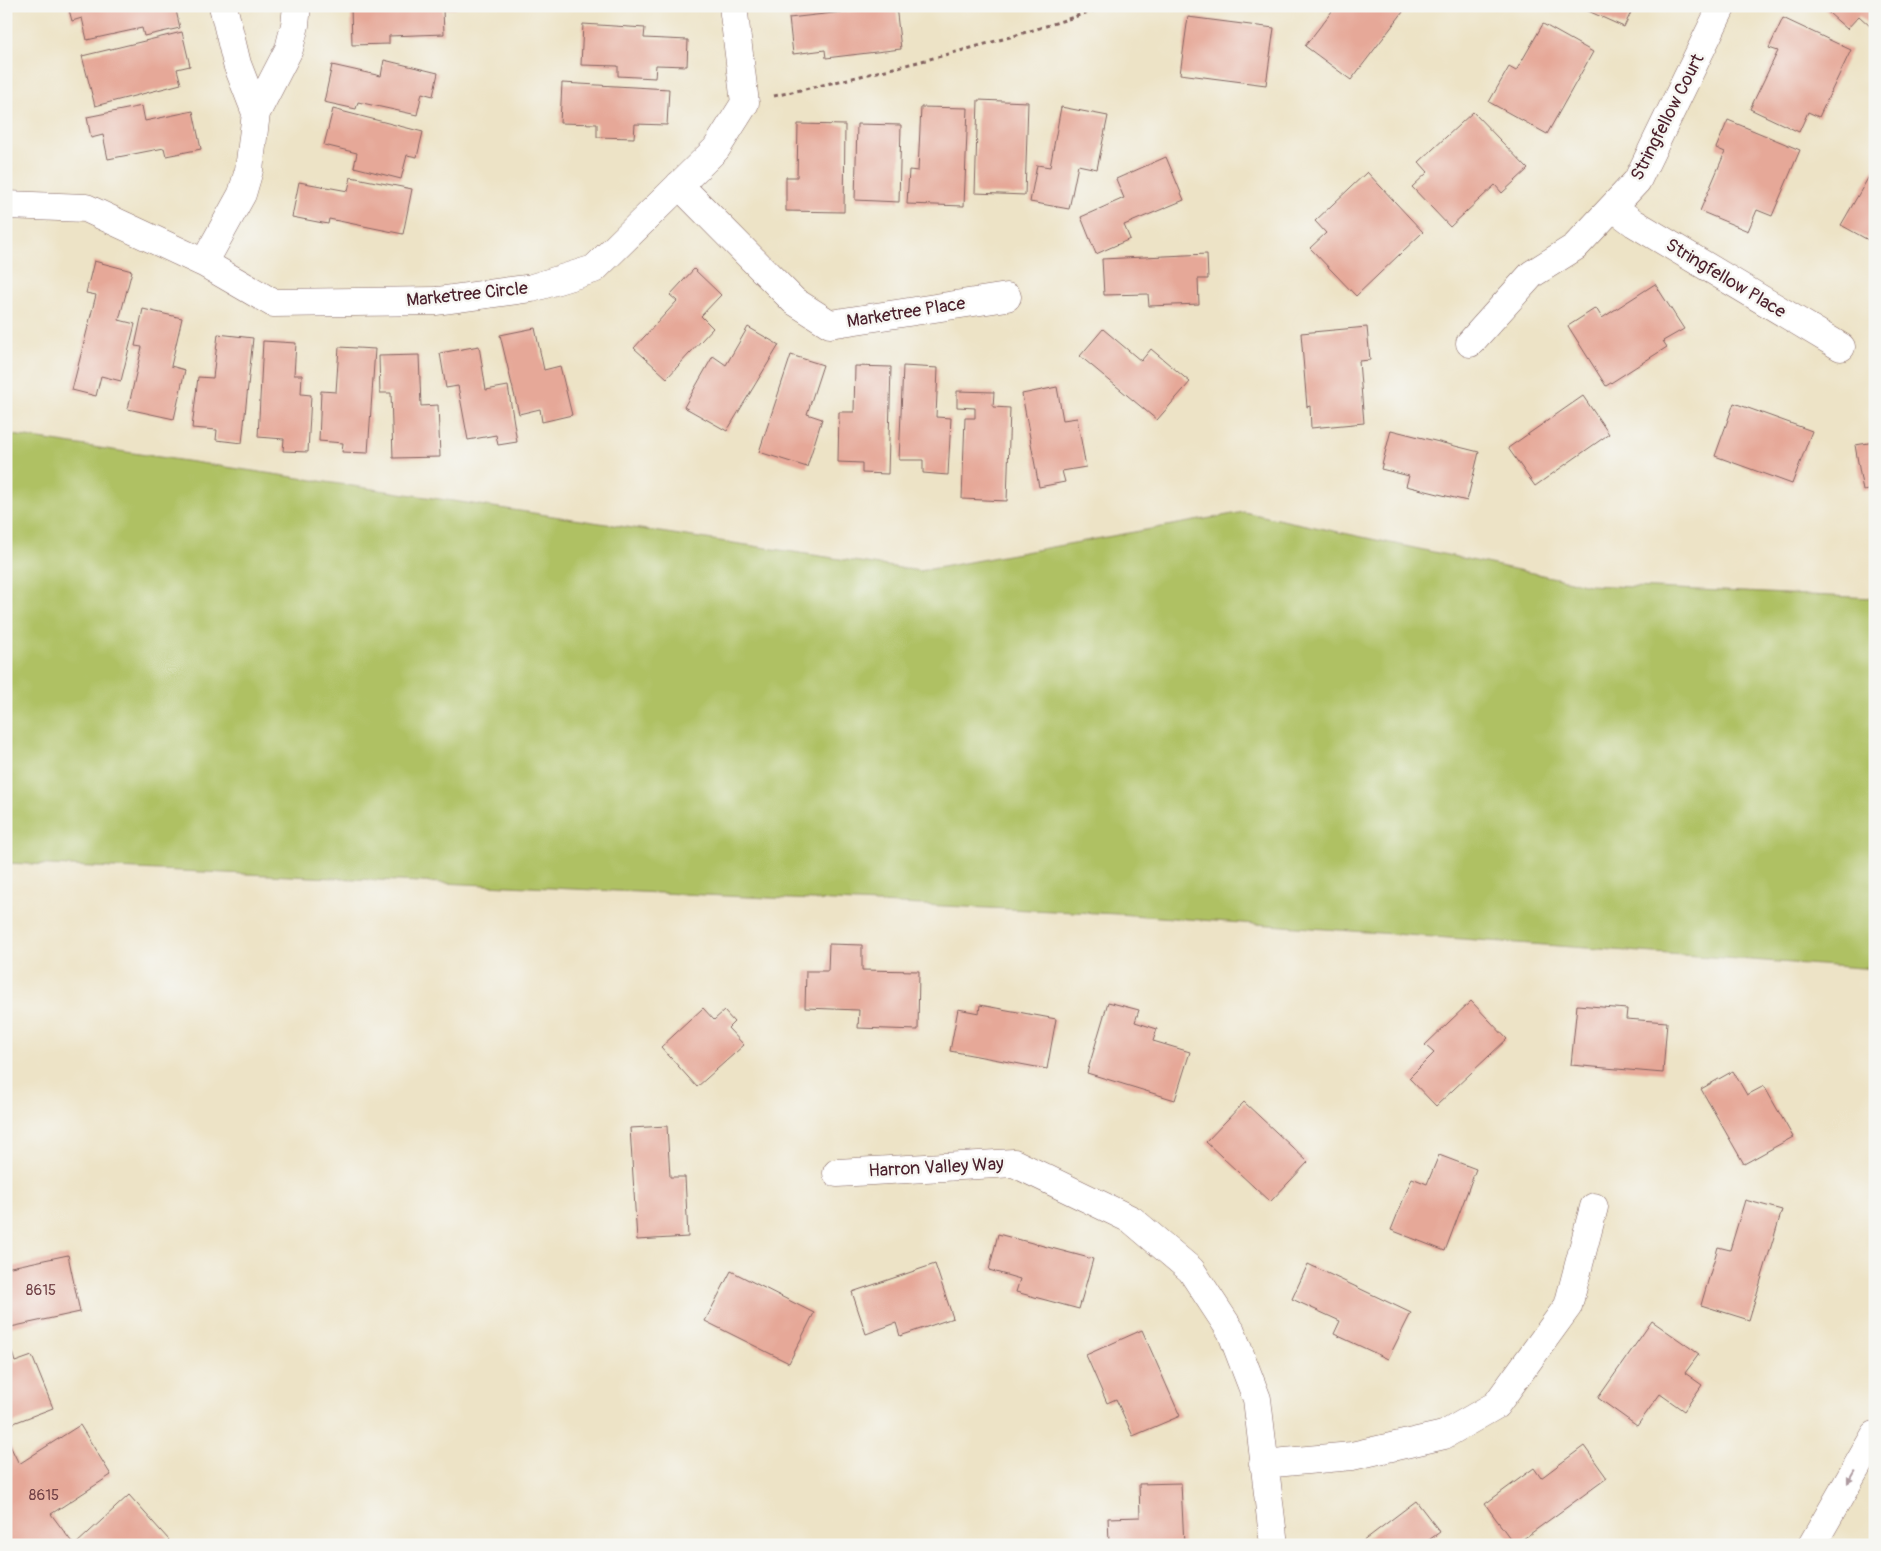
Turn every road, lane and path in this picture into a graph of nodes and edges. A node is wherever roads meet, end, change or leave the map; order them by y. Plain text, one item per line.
1 (223, 6) edge
2 (297, 6) edge
3 (733, 6) edge
4 (1106, 6) edge
5 (1722, 6) edge
6 (745, 103) junction
7 (256, 113) junction
8 (680, 185) junction
9 (6, 205) edge
10 (1614, 208) junction
11 (204, 263) junction
12 (1008, 297) dead end
13 (1470, 343) dead end
14 (1840, 347) dead end
15 (837, 1173) dead end
16 (1594, 1207) dead end
17 (1875, 1435) edge
18 (1263, 1464) junction
19 (1274, 1545) edge
20 (1812, 1545) edge

1 - 7 street
2 - 7 street
3 - 6 street
4 - 6 path
5 - 10 street, Stringfellow Court
6 - 8 street, Marketree Circle
7 - 11 street
8 - 11 street, Marketree Circle
8 - 12 street, Marketree Place
9 - 11 street, Marketree Circle
10 - 13 street, Stringfellow Court
10 - 14 street, Stringfellow Place
15 - 18 street, Harron Valley Way
16 - 18 street
17 -> 20 street
18 - 19 street, Harron Valley Way

